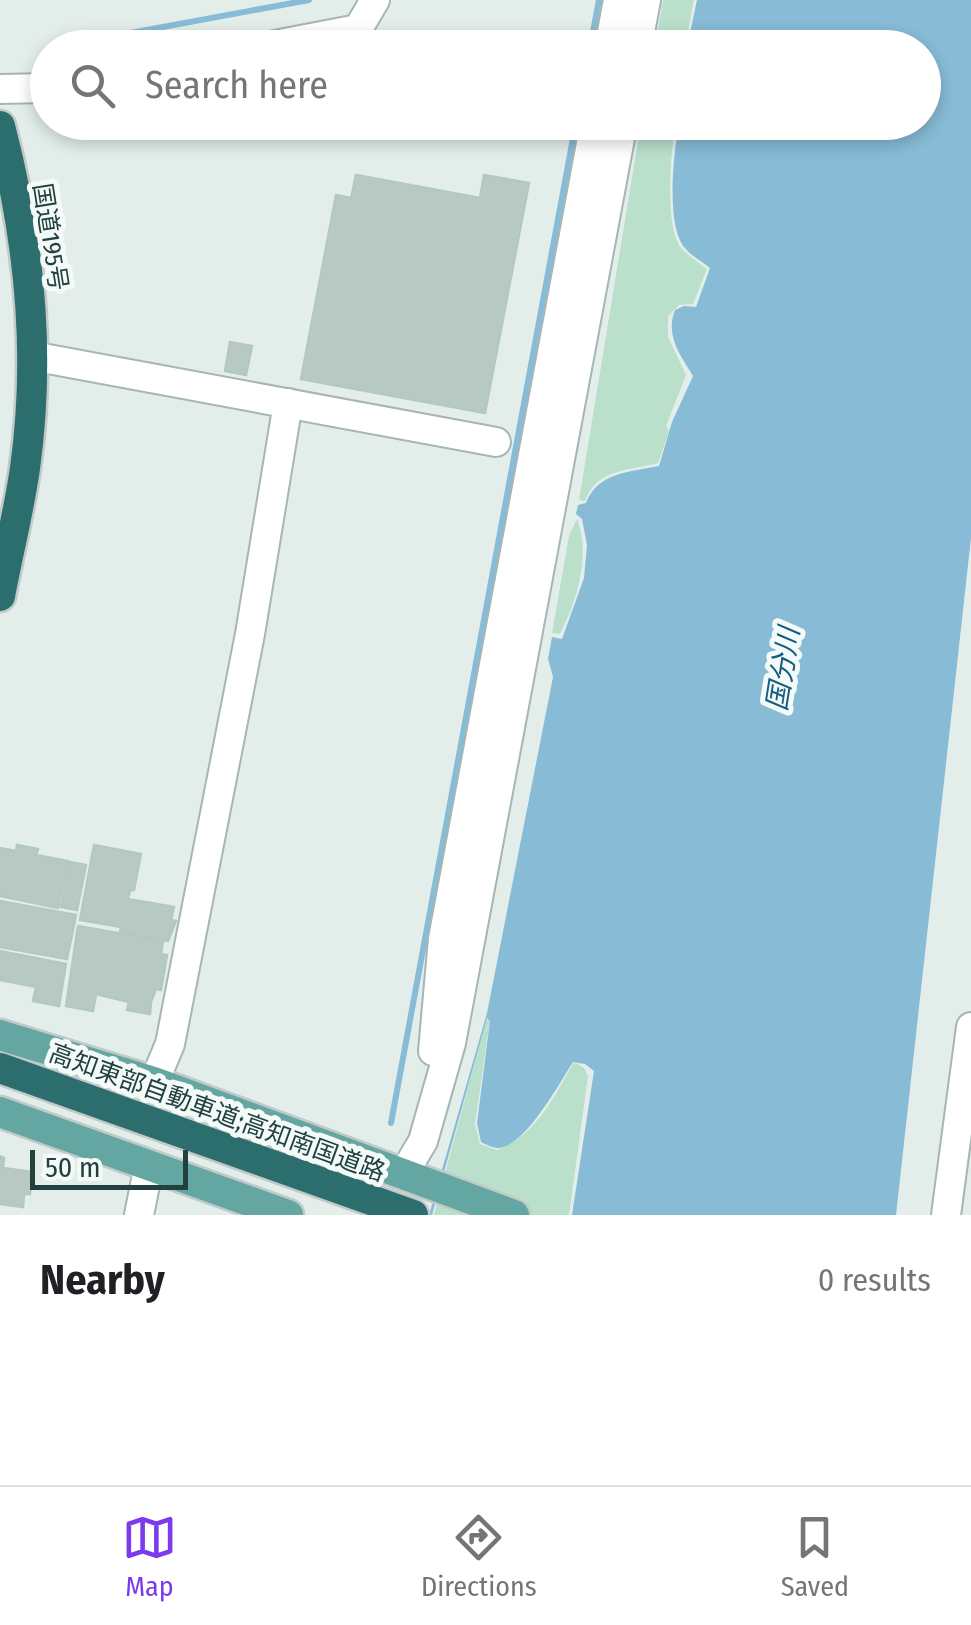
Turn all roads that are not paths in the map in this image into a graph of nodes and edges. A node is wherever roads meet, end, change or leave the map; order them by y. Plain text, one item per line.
1 (375, 0) edge
2 (618, 0) edge
3 (646, 0) edge
4 (353, 30) edge
5 (613, 30) edge
6 (640, 30) edge
7 (30, 88) edge
8 (0, 89) edge
9 (0, 126) edge
10 (593, 140) edge
11 (619, 140) edge
12 (32, 356) junction
13 (288, 403) junction
14 (496, 442) dead end
15 (0, 596) edge
16 (971, 1027) edge
17 (0, 1035) edge
18 (0, 1068) edge
19 (154, 1082) junction
20 (436, 1087) junction
21 (0, 1112) edge
22 (956, 1148) junction
23 (150, 1165) junction
24 (414, 1179) junction
25 (283, 1213) edge
26 (406, 1213) edge
27 (139, 1215) edge
28 (514, 1215) edge
29 (946, 1215) edge
30 (964, 1215) edge

1 - 4 street
2 - 5 street
3 - 6 street
7 - 8 street
9 - 12 highway, 国道195号
10 - 20 street
11 - 20 street
12 - 13 street
12 - 15 highway, 国道195号
13 - 14 street
13 - 19 street
16 - 22 street
17 - 19 main road
18 - 26 highway, 高知東部自動車道;高知南国道路
19 - 24 main road
20 - 24 street
21 - 23 main road
22 - 29 street
22 - 30 street
23 - 25 main road
23 - 27 street
24 - 28 main road

